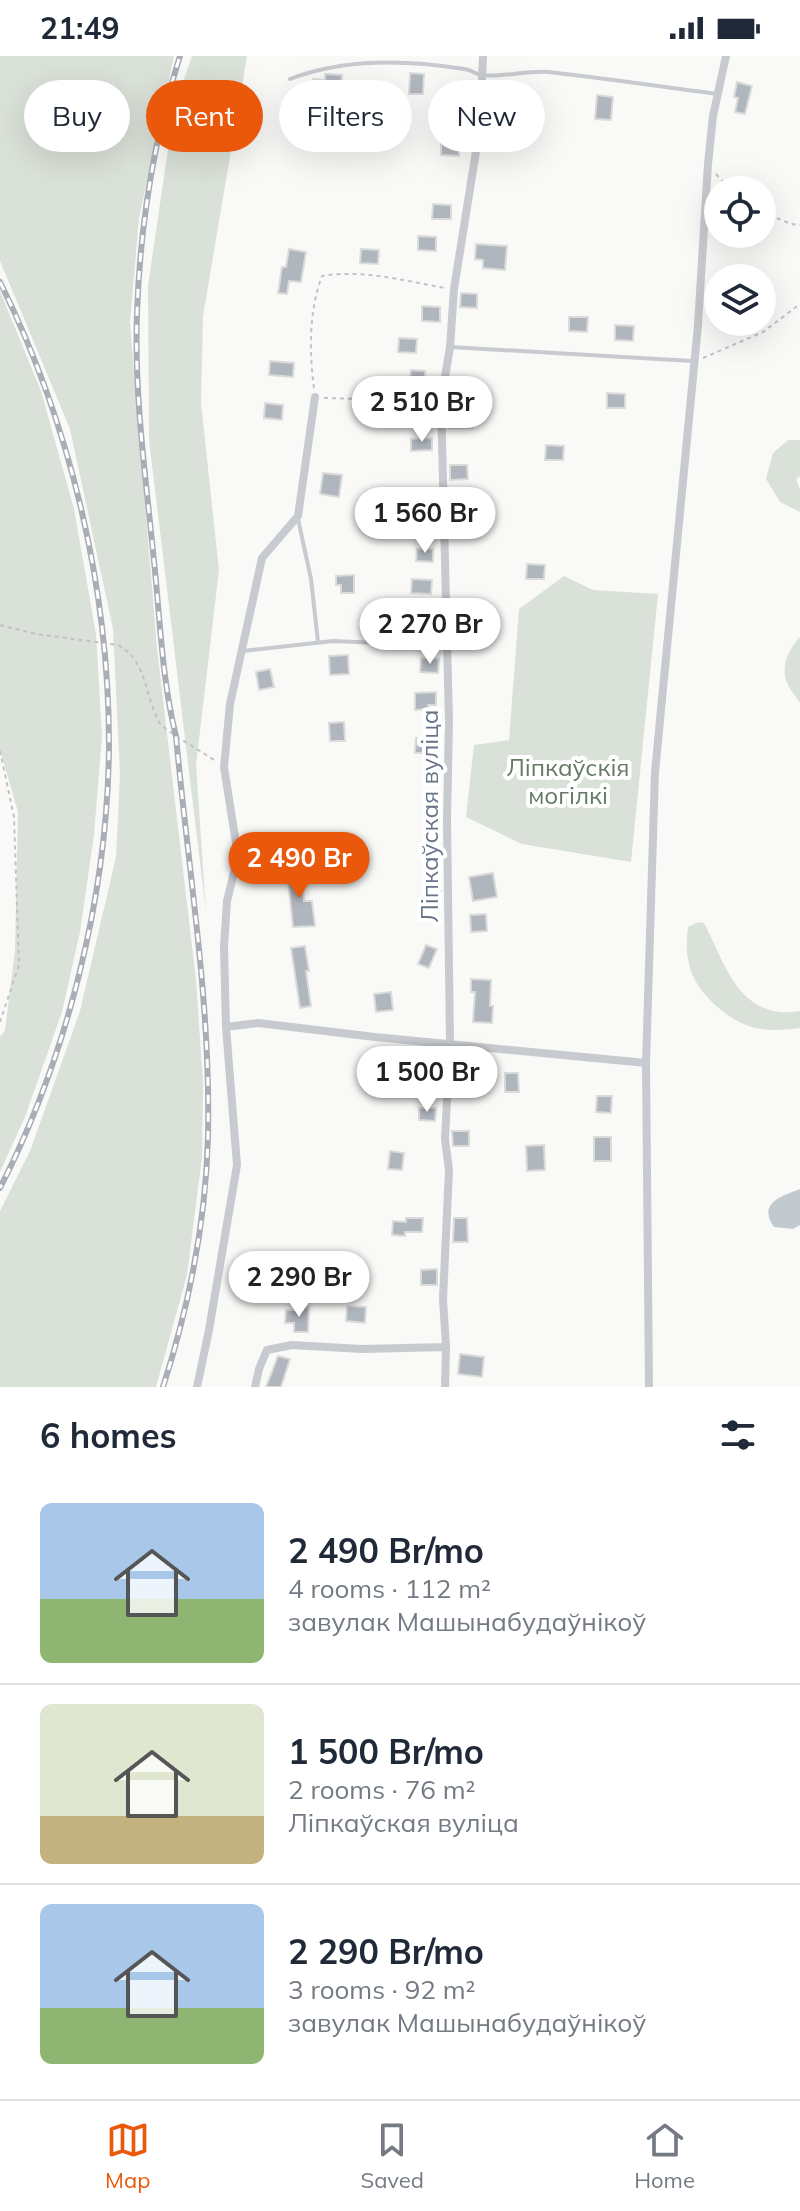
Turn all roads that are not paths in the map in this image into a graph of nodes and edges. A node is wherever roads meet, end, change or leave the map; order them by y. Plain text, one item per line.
1 (483, 56) edge
2 (726, 56) edge
3 (481, 75) junction
4 (290, 79) dead end
5 (718, 94) junction
6 (450, 347) junction
7 (695, 362) junction
8 (315, 397) road end
9 (298, 516) junction
10 (318, 642) junction
11 (447, 646) junction
12 (243, 651) junction
13 (226, 1027) junction
14 (450, 1043) junction
15 (646, 1063) junction
16 (446, 1347) junction
17 (197, 1387) edge
18 (255, 1387) edge
19 (445, 1387) edge
20 (649, 1387) edge

1 - 3 street, Ліпкаўская вуліца
2 - 5 street
3 - 4 lane
3 - 5 lane
3 - 6 street, Ліпкаўская вуліца
5 - 7 street
6 - 7 lane
6 - 11 street, Ліпкаўская вуліца
7 - 15 street
8 - 9 street
9 - 10 lane
9 - 12 street
10 - 11 lane
10 - 12 lane
11 - 14 street, Ліпкаўская вуліца
12 - 13 street
13 - 14 street
13 - 17 street
14 - 15 street
14 - 16 street, Ліпкаўская вуліца
15 - 20 street
16 - 18 street
16 - 19 street, Ліпкаўская вуліца

